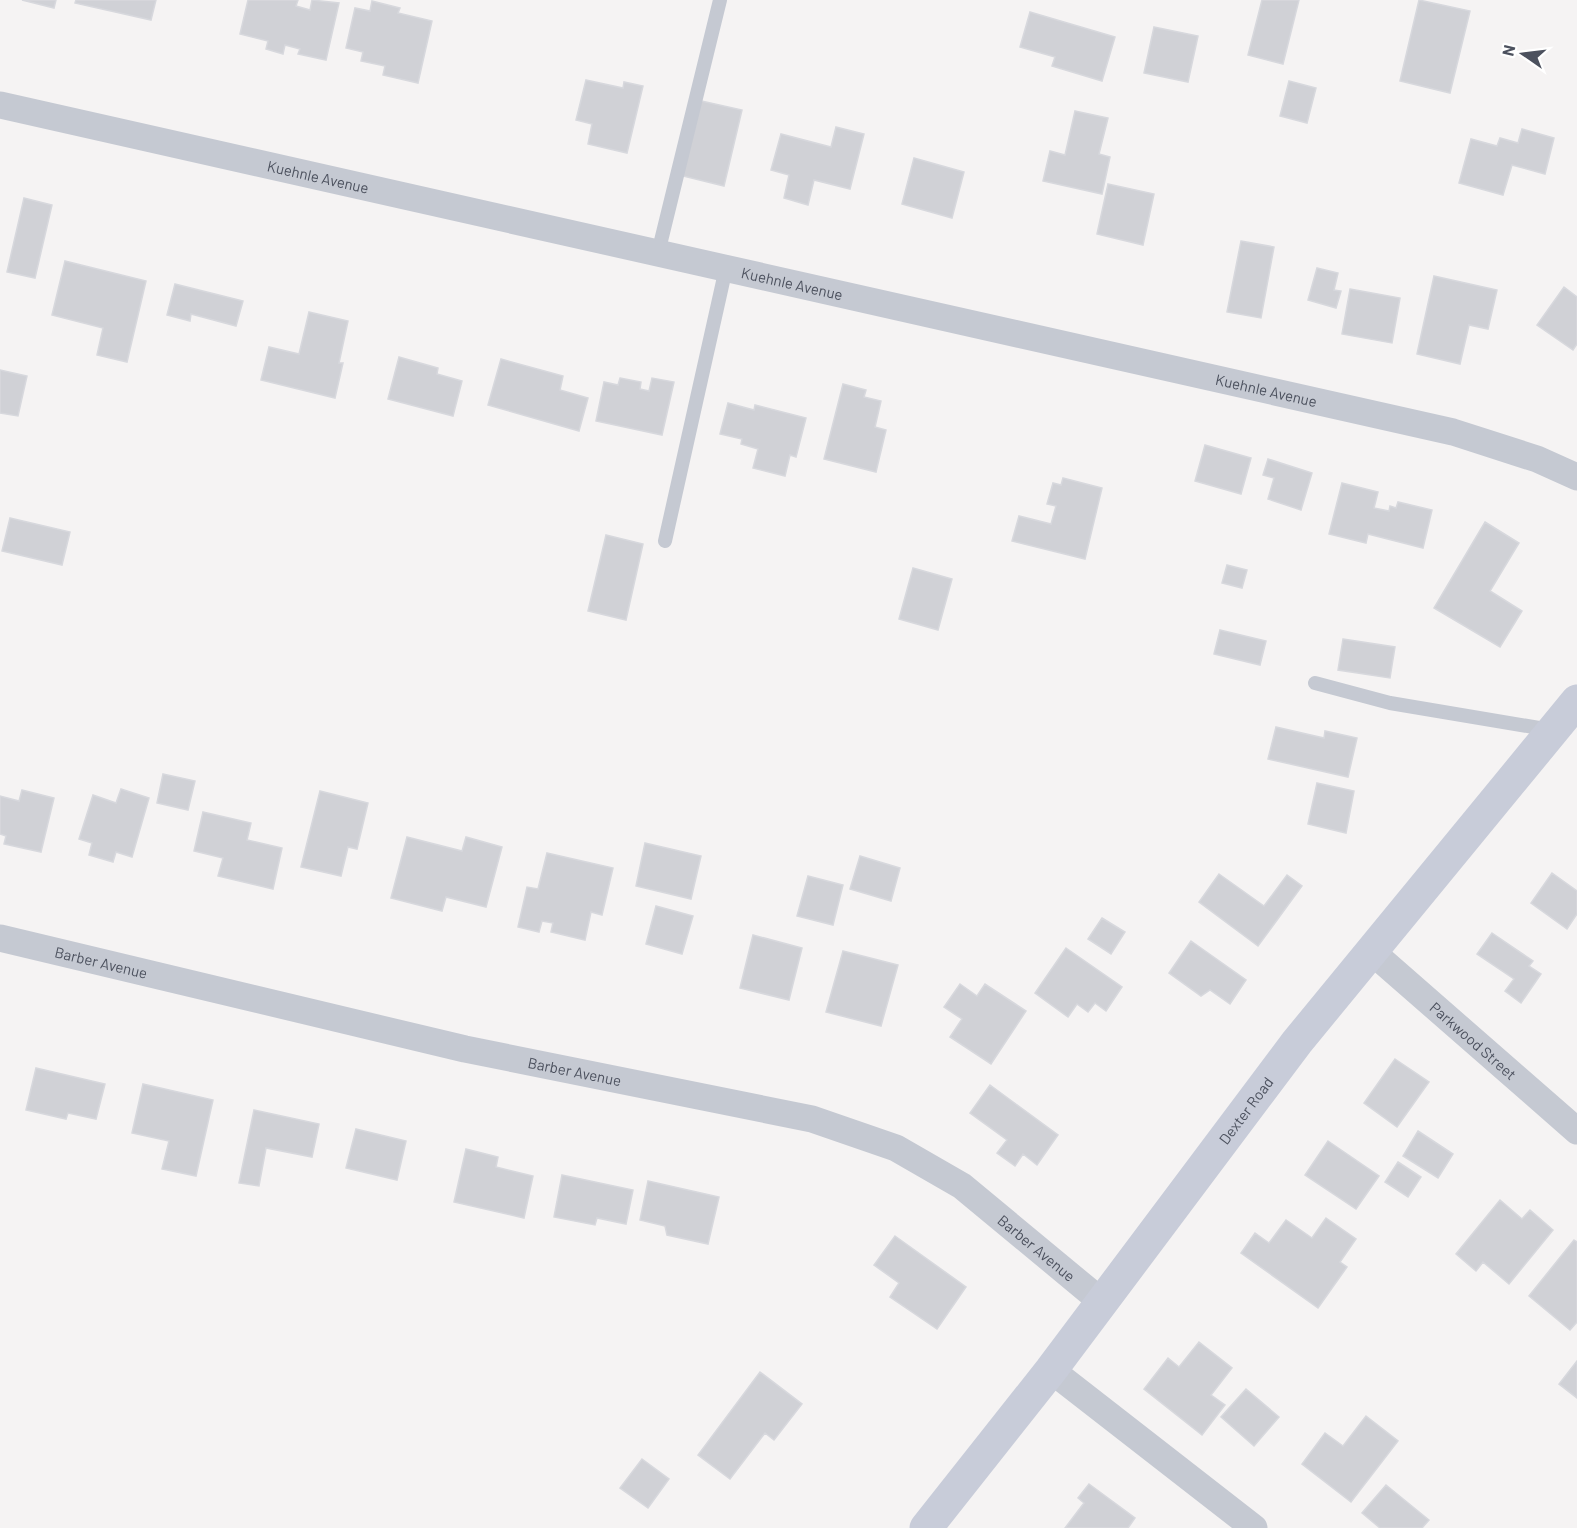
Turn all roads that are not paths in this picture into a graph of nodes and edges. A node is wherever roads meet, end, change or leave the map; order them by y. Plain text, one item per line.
1 (720, 0) edge
2 (0, 105) edge
3 (658, 253) junction
4 (726, 268) junction
5 (1577, 477) edge
6 (665, 541) dead end
7 (1315, 683) dead end
8 (1577, 701) edge
9 (1553, 730) junction
10 (0, 938) edge
11 (1371, 951) junction
12 (1577, 1131) edge
13 (1102, 1302) junction
14 (1051, 1370) junction
15 (926, 1528) edge
16 (1254, 1528) edge

1 - 3 lane
2 - 3 street, Kuehnle Avenue
3 - 4 street, Kuehnle Avenue
4 - 5 street, Kuehnle Avenue
4 - 6 lane
7 - 9 lane
8 - 9 main road, Dexter Road
9 - 11 main road, Dexter Road
10 - 13 street, Barber Avenue
11 - 12 street, Parkwood Street
11 - 13 main road, Dexter Road
13 - 14 main road, Dexter Road
14 - 15 main road, Dexter Road
14 - 16 street

